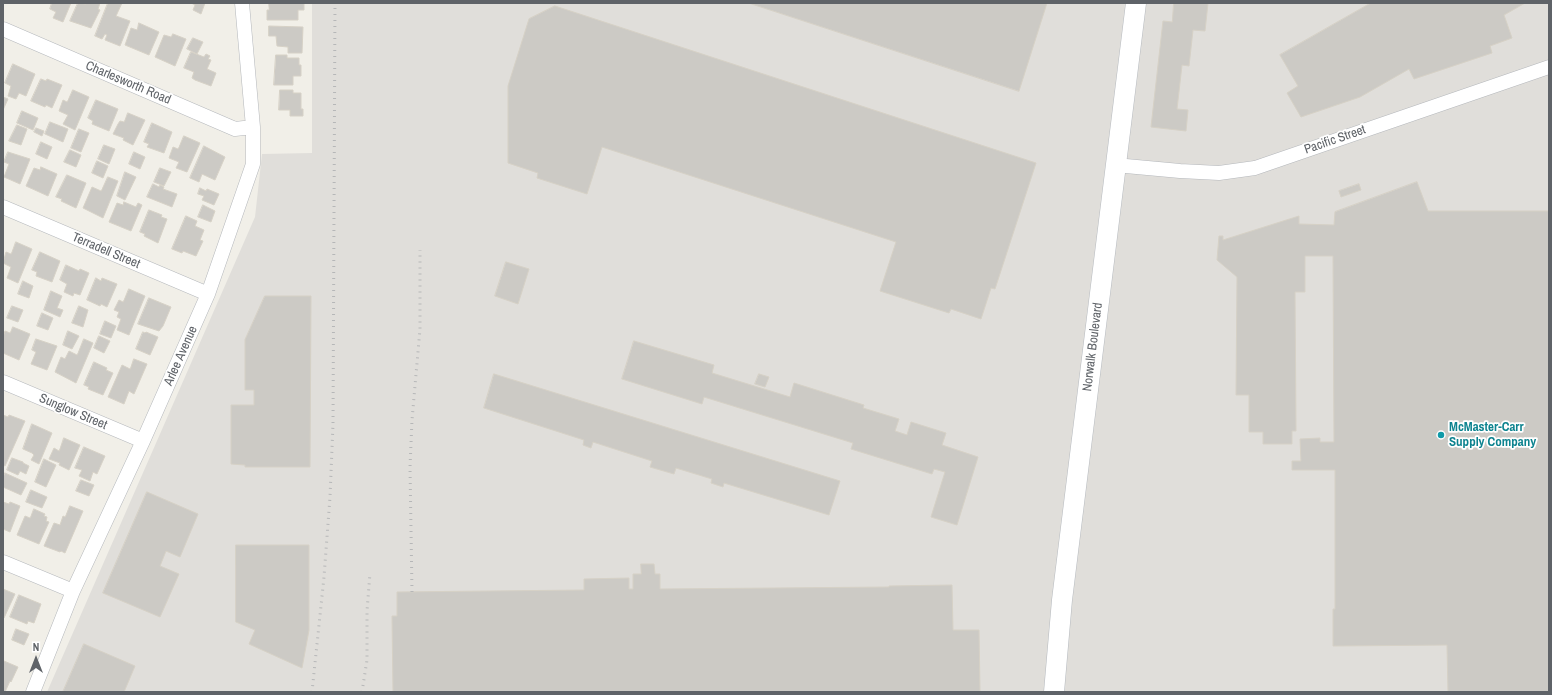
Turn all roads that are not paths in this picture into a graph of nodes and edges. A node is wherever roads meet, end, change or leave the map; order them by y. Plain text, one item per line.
1 (242, 3) edge
2 (1136, 3) edge
3 (3, 29) edge
4 (1549, 67) edge
5 (253, 127) junction
6 (1115, 165) junction
7 (3, 207) edge
8 (208, 294) junction
9 (3, 382) edge
10 (143, 441) junction
11 (3, 562) edge
12 (73, 591) junction
13 (33, 692) edge
14 (1054, 692) edge

1 - 5 street, Arlee Avenue
2 - 6 main road, Norwalk Boulevard
3 - 5 street, Charlesworth Road
4 - 6 street, Pacific Street
5 - 8 street, Arlee Avenue
6 - 14 main road, Norwalk Boulevard
7 - 8 street, Terradell Street
8 - 10 street, Arlee Avenue
9 - 10 street, Sunglow Street
10 - 12 street, Arlee Avenue
11 - 12 street
12 - 13 street, Arlee Avenue

